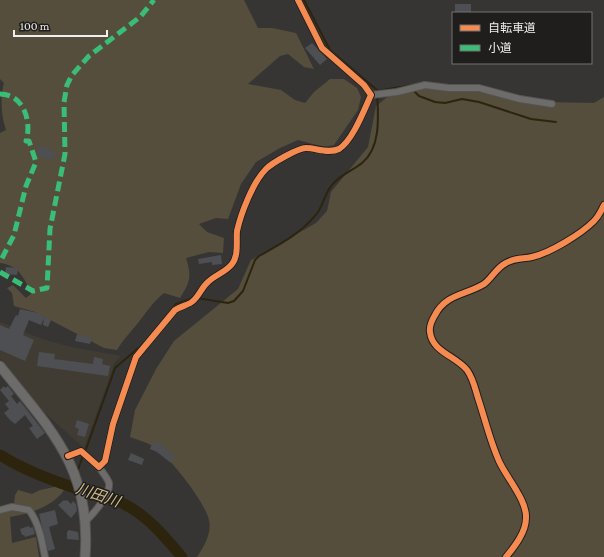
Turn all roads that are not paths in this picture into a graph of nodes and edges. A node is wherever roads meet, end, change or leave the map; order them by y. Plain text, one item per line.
1 (298, 0) edge
2 (376, 94) junction
3 (552, 104) dead end
4 (604, 205) edge
5 (0, 366) edge
6 (68, 456) junction
7 (99, 467) junction
8 (0, 510) edge
9 (86, 522) junction
10 (45, 557) edge
11 (86, 557) edge
12 (506, 557) edge

1 - 2 street
2 - 3 street
2 - 7 street
4 - 12 street
5 - 6 main road
6 - 7 street
6 - 9 main road
7 - 9 street
8 - 10 street
9 - 11 main road

